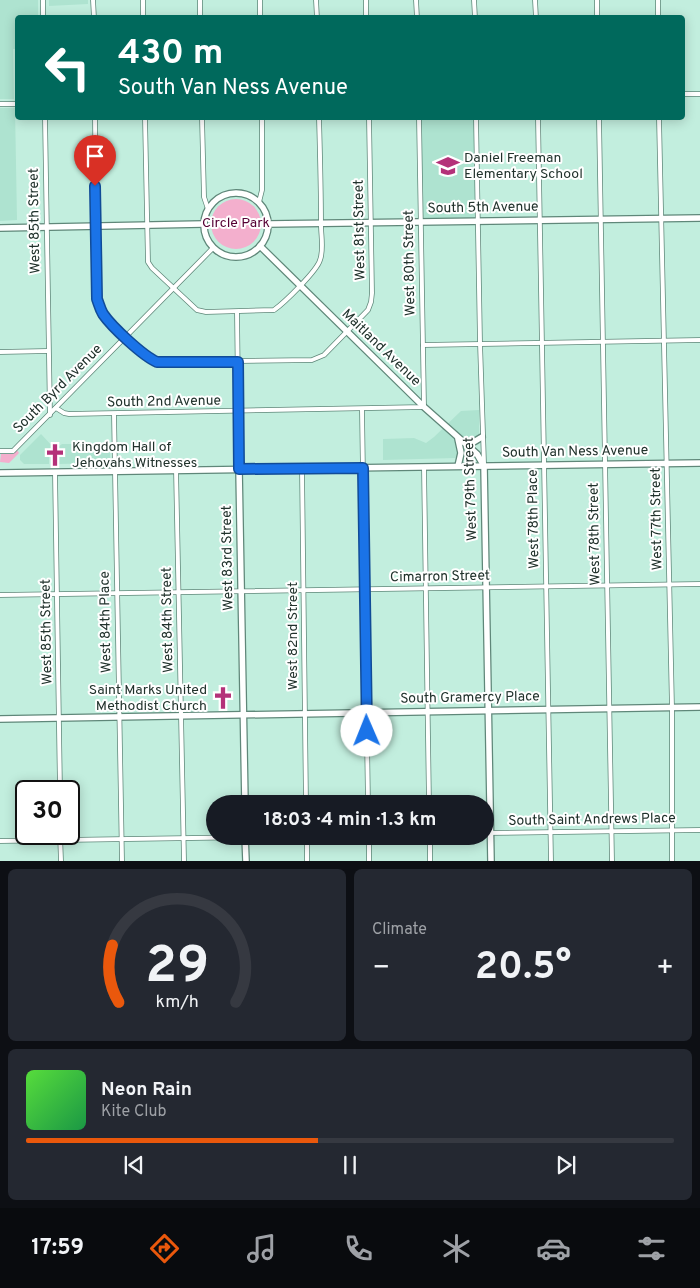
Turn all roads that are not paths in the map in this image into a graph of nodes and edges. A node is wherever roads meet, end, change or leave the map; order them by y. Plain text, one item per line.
1 (43, 0) edge
2 (93, 0) edge
3 (143, 0) edge
4 (200, 0) edge
5 (260, 0) edge
6 (316, 0) edge
7 (366, 0) edge
8 (416, 0) edge
9 (474, 0) edge
10 (535, 0) edge
11 (597, 0) edge
12 (658, 0) edge
13 (43, 15) edge
14 (94, 15) edge
15 (143, 15) edge
16 (200, 15) edge
17 (260, 15) edge
18 (317, 15) edge
19 (366, 15) edge
20 (417, 15) edge
21 (474, 15) edge
22 (536, 15) edge
23 (597, 15) edge
24 (658, 15) edge
25 (685, 94) edge
26 (700, 94) edge
27 (0, 104) edge
28 (15, 104) edge
29 (45, 120) edge
30 (95, 120) edge
31 (145, 120) edge
32 (202, 120) edge
33 (262, 120) edge
34 (319, 120) edge
35 (368, 120) edge
36 (419, 120) edge
37 (476, 120) edge
38 (538, 120) edge
39 (599, 120) edge
40 (659, 120) edge
41 (260, 202) junction
42 (208, 208) junction
43 (699, 217) edge
44 (661, 218) junction
45 (601, 219) junction
46 (477, 220) junction
47 (540, 220) junction
48 (370, 222) junction
49 (421, 222) junction
50 (321, 223) junction
51 (203, 224) junction
52 (268, 224) junction
53 (146, 226) junction
54 (96, 227) junction
55 (0, 228) edge
56 (47, 228) junction
57 (260, 246) junction
58 (213, 248) junction
59 (299, 286) junction
60 (172, 288) junction
61 (237, 312) junction
62 (346, 332) junction
63 (126, 337) junction
64 (665, 340) junction
65 (700, 340) edge
66 (603, 342) junction
67 (480, 343) junction
68 (542, 343) junction
69 (422, 344) junction
70 (48, 351) junction
71 (0, 352) edge
72 (238, 362) junction
73 (424, 407) junction
74 (56, 408) junction
75 (362, 410) junction
76 (239, 412) junction
77 (114, 414) junction
78 (50, 415) junction
79 (482, 437) junction
80 (459, 439) junction
81 (0, 451) edge
82 (700, 462) edge
83 (667, 463) junction
84 (544, 464) junction
85 (605, 464) junction
86 (458, 466) junction
87 (484, 466) junction
88 (424, 467) junction
89 (302, 468) junction
90 (363, 468) junction
91 (176, 469) junction
92 (239, 469) junction
93 (115, 470) junction
94 (55, 472) junction
95 (0, 473) edge
96 (700, 584) edge
97 (669, 585) junction
98 (607, 586) junction
99 (547, 587) junction
100 (486, 588) junction
101 (366, 589) junction
102 (426, 589) junction
103 (304, 590) junction
104 (179, 592) junction
105 (241, 592) junction
106 (117, 593) junction
107 (58, 594) junction
108 (0, 596) edge
109 (700, 707) edge
110 (672, 708) junction
111 (610, 709) junction
112 (549, 710) junction
113 (489, 711) junction
114 (428, 712) junction
115 (366, 713) junction
116 (305, 714) junction
117 (244, 715) junction
118 (181, 716) junction
119 (119, 717) junction
120 (59, 718) junction
121 (0, 719) edge
122 (60, 780) edge
123 (245, 795) edge
124 (306, 795) edge
125 (368, 795) edge
126 (429, 795) edge
127 (488, 795) edge
128 (671, 830) junction
129 (700, 830) edge
130 (612, 831) junction
131 (550, 832) junction
132 (494, 833) edge
133 (183, 838) junction
134 (206, 838) edge
135 (122, 839) junction
136 (80, 840) edge
137 (0, 842) edge
138 (15, 842) edge
139 (60, 845) edge
140 (245, 845) edge
141 (307, 845) edge
142 (369, 845) edge
143 (430, 845) edge
144 (489, 845) edge
145 (61, 860) edge
146 (122, 860) edge
147 (184, 860) edge
148 (246, 860) edge
149 (308, 860) edge
150 (369, 860) edge
151 (430, 860) edge
152 (491, 860) edge
153 (551, 860) edge
154 (612, 860) edge
155 (672, 860) edge

1 - 13 street
2 - 14 street
3 - 15 street
4 - 16 street
5 - 17 street
6 - 18 street
7 - 19 street
8 - 20 street
9 - 21 street
10 - 22 street
11 - 23 street
12 - 24 street
25 - 26 street
27 - 28 street
29 - 56 street, West 85th Street
30 - 54 street
31 - 53 street
32 - 42 street
33 - 41 street
34 - 50 street
35 - 48 street, West 81st Street
36 - 49 street, West 80th Street
37 - 46 street, West 79th Street
38 - 47 street, West 78th Place
39 - 45 street, West 78th Street
40 - 44 street, West 77th Street
41 - 42 street
41 - 52 street
42 - 51 street
43 - 44 street, South 5th Avenue
44 - 45 street, South 5th Avenue
44 - 64 street, West 77th Street
45 - 47 street, South 5th Avenue
45 - 66 street, West 78th Street
46 - 47 street, South 5th Avenue
46 - 49 street, South 5th Avenue
46 - 67 street, West 79th Street
47 - 68 street, West 78th Place
48 - 49 street, South 5th Avenue
48 - 50 street, South 5th Avenue
48 - 62 street, West 81st Street
49 - 69 street, West 80th Street
50 - 52 street, South 5th Avenue
50 - 59 street
51 - 53 street
51 - 58 street
52 - 57 street
53 - 54 street
53 - 60 street
54 - 56 street
54 - 63 street
55 - 56 street
56 - 70 street, West 85th Street
57 - 58 street
57 - 59 street, Maitland Avenue
58 - 60 street, South Byrd Avenue
59 - 61 street
59 - 62 street, Maitland Avenue
60 - 61 street
60 - 63 street, South Byrd Avenue
61 - 72 street, West 83rd Street
62 - 72 street, West 81st Street
62 - 73 street, Maitland Avenue
63 - 72 street, West 81st Street
63 - 74 street, South Byrd Avenue
64 - 65 street
64 - 66 street
64 - 83 street, West 77th Street
66 - 68 street
66 - 85 street, West 78th Street
67 - 68 street
67 - 69 street
67 - 79 street, West 79th Street
68 - 84 street, West 78th Place
69 - 73 street, West 80th Street
70 - 71 street
70 - 78 street, West 85th Street
72 - 76 street, West 83rd Street
73 - 75 street, South 2nd Avenue
73 - 80 street, Maitland Avenue
74 - 77 street, South 2nd Avenue
74 - 78 street, South Byrd Avenue
75 - 76 street, South 2nd Avenue
75 - 90 street
76 - 77 street, South 2nd Avenue
76 - 92 street, West 83rd Street
77 - 93 street, West 84th Place
78 - 81 street, South Byrd Avenue
79 - 80 street
79 - 87 street, West 79th Street
80 - 86 street
80 - 87 street, Maitland Avenue
82 - 83 street, South Van Ness Avenue
83 - 85 street, South Van Ness Avenue
83 - 97 street, West 77th Street
84 - 85 street, South Van Ness Avenue
84 - 87 street, South Van Ness Avenue
84 - 99 street, West 78th Place
85 - 98 street, West 78th Street
86 - 87 street, South Van Ness Avenue
86 - 88 street, South Van Ness Avenue
87 - 100 street, West 79th Street
88 - 90 street, South Van Ness Avenue
88 - 102 street
89 - 90 street, South Van Ness Avenue
89 - 92 street, South Van Ness Avenue
89 - 103 street, West 82nd Street
90 - 101 street
91 - 92 street, South Van Ness Avenue
91 - 93 street, South Van Ness Avenue
91 - 104 street, West 84th Street
92 - 105 street, West 83rd Street
93 - 94 street, South Van Ness Avenue
93 - 106 street, West 84th Place
94 - 95 street, South Van Ness Avenue
94 - 107 street, West 85th Street
96 - 97 street, Cimarron Street
97 - 98 street, Cimarron Street
97 - 110 street, West 77th Street
98 - 99 street, Cimarron Street
98 - 111 street, West 78th Street
99 - 100 street, Cimarron Street
99 - 112 street, West 78th Place
100 - 102 street, Cimarron Street
100 - 113 street, West 79th Street
101 - 102 street, Cimarron Street
101 - 103 street, Cimarron Street
101 - 115 street
102 - 114 street
103 - 105 street, Cimarron Street
103 - 116 street, West 82nd Street
104 - 105 street, Cimarron Street
104 - 106 street, Cimarron Street
104 - 118 street, West 84th Street
105 - 117 street, West 83rd Street
106 - 107 street, Cimarron Street
106 - 119 street, West 84th Place
107 - 108 street, Cimarron Street
107 - 120 street, West 85th Street
109 - 110 street, South Gramercy Place
110 - 111 street, South Gramercy Place
110 - 128 street, West 77th Street
111 - 112 street, South Gramercy Place
111 - 130 street, West 78th Street
112 - 113 street, South Gramercy Place
112 - 131 street, West 78th Place
113 - 114 street, South Gramercy Place
113 - 127 street, West 79th Street
114 - 115 street, South Gramercy Place
114 - 126 street
115 - 116 street, South Gramercy Place
115 - 125 street
116 - 117 street, South Gramercy Place
116 - 124 street, West 82nd Street
117 - 118 street, South Gramercy Place
117 - 123 street, West 83rd Street
118 - 119 street, South Gramercy Place
118 - 133 street, West 84th Street
119 - 120 street, South Gramercy Place
119 - 135 street, West 84th Place
120 - 121 street, South Gramercy Place
120 - 122 street, West 85th Street
128 - 129 street, South Saint Andrews Place
128 - 130 street, South Saint Andrews Place
128 - 155 street, West 77th Street
130 - 131 street, South Saint Andrews Place
130 - 154 street, West 78th Street
131 - 132 street, South Saint Andrews Place
131 - 153 street, West 78th Place
133 - 134 street
133 - 135 street
133 - 147 street, West 84th Street
135 - 136 street
135 - 146 street, West 84th Place
137 - 138 street
139 - 145 street
140 - 148 street
141 - 149 street
142 - 150 street
143 - 151 street
144 - 152 street, West 79th Street

